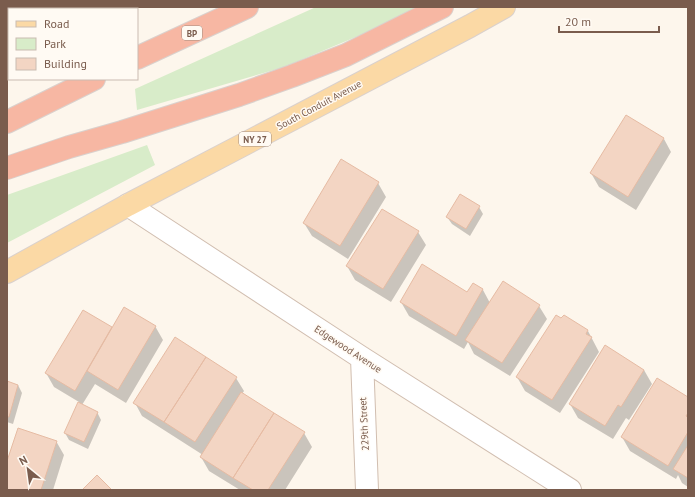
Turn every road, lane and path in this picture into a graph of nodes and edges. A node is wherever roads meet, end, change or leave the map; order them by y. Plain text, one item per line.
1 (246, 7) edge
2 (442, 7) edge
3 (504, 7) edge
4 (138, 58) edge
5 (92, 80) edge
6 (7, 122) edge
7 (7, 168) edge
8 (128, 205) junction
9 (7, 272) edge
10 (362, 358) junction
11 (367, 490) edge
12 (570, 490) edge

1 - 4 highway, BP
2 - 7 highway
3 - 8 main road, South Conduit Avenue / NY 27
5 - 6 highway
8 - 9 main road, South Conduit Avenue / NY 27
8 - 10 street, Edgewood Avenue
10 - 11 street, 229th Street
10 - 12 street, Edgewood Avenue

